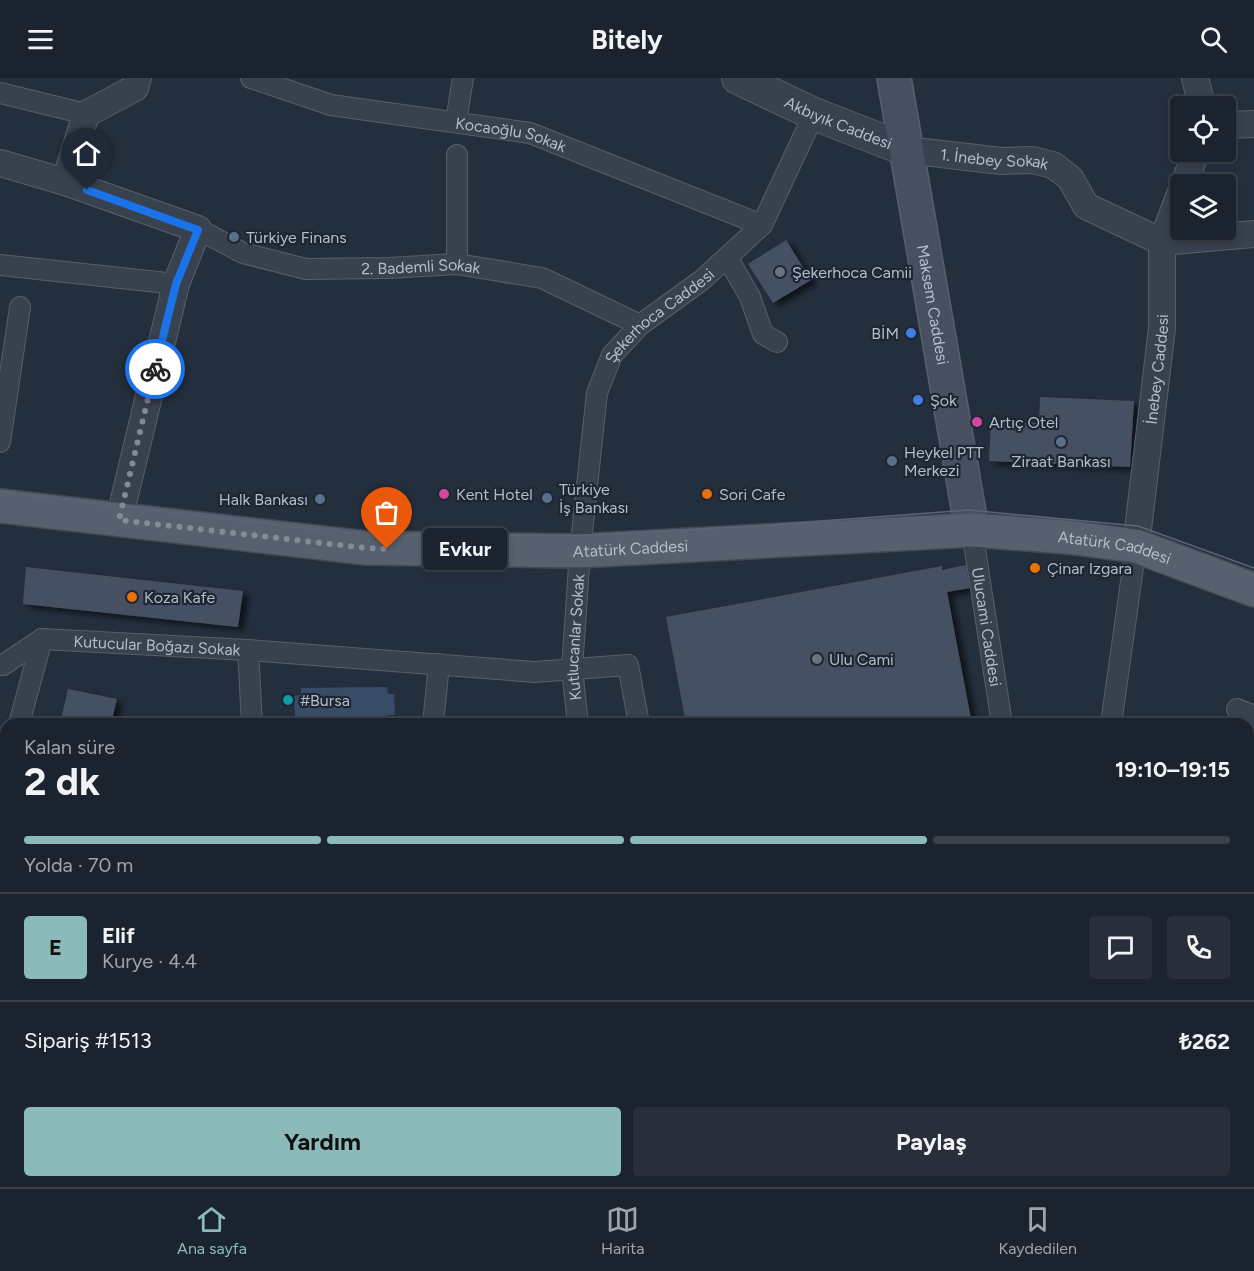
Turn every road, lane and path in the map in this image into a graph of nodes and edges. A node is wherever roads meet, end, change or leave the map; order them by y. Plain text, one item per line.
1 (138, 78) edge
2 (251, 78) edge
3 (463, 78) edge
4 (738, 78) edge
5 (894, 78) edge
6 (1196, 78) edge
7 (0, 93) edge
8 (1200, 96) edge
9 (86, 114) junction
10 (814, 114) junction
11 (456, 121) junction
12 (1254, 124) edge
13 (1236, 125) edge
14 (907, 150) junction
15 (457, 155) dead end
16 (0, 163) edge
17 (65, 182) junction
18 (1170, 221) edge
19 (762, 225) junction
20 (198, 230) junction
21 (1254, 234) edge
22 (1162, 242) junction
23 (727, 257) junction
24 (457, 264) junction
25 (0, 265) edge
26 (176, 284) junction
27 (20, 307) dead end
28 (640, 325) junction
29 (777, 342) dead end
30 (0, 442) edge
31 (0, 506) edge
32 (119, 520) junction
33 (972, 530) junction
34 (1136, 546) junction
35 (580, 551) junction
36 (1254, 590) edge
37 (42, 639) junction
38 (248, 650) junction
39 (0, 664) edge
40 (439, 664) junction
41 (572, 669) junction
42 (22, 718) edge
43 (252, 718) edge
44 (434, 718) edge
45 (577, 718) edge
46 (638, 718) edge
47 (1001, 718) edge
48 (1112, 718) edge

1 - 9 street
2 - 11 street, Kocaoğlu Sokak
3 - 11 street
4 - 10 street, Akbıyık Caddesi
5 - 14 main road, Maksem Caddesi
6 - 8 street
7 - 9 street
9 - 17 street
10 - 14 street, Akbıyık Caddesi
10 - 19 street, Şekerhoca Caddesi
11 - 19 street, Kocaoğlu Sokak
12 - 13 street
14 - 22 street, 1. İnebey Sokak
14 - 33 main road, Maksem Caddesi
15 - 24 street
16 - 17 street
17 - 20 street
18 - 22 street, İnebey Caddesi
19 - 23 street, Şekerhoca Caddesi
20 - 24 street, 2. Bademli Sokak
20 - 26 street
21 - 22 street
22 - 34 street, İnebey Caddesi
23 - 28 street, Şekerhoca Caddesi
23 - 29 street
24 - 28 street, 2. Bademli Sokak
25 - 26 street
26 - 32 street
27 - 30 street
28 - 35 street, Şekerhoca Caddesi
31 - 32 main road, Atatürk Caddesi
32 - 35 main road, Atatürk Caddesi
33 - 34 main road, Atatürk Caddesi
33 - 35 main road, Atatürk Caddesi
33 - 47 street, Ulucami Caddesi
34 - 36 main road, Atatürk Caddesi
34 - 48 street
35 - 41 street, Kutlucanlar Sokak
37 - 38 street, Kutucular Boğazı Sokak
37 - 39 street
37 - 42 street
38 - 40 street
38 - 43 street, Kutucular Boğazı Sokak
40 - 41 street
40 - 44 street
41 - 45 street, Kutlucanlar Sokak
41 - 46 street

